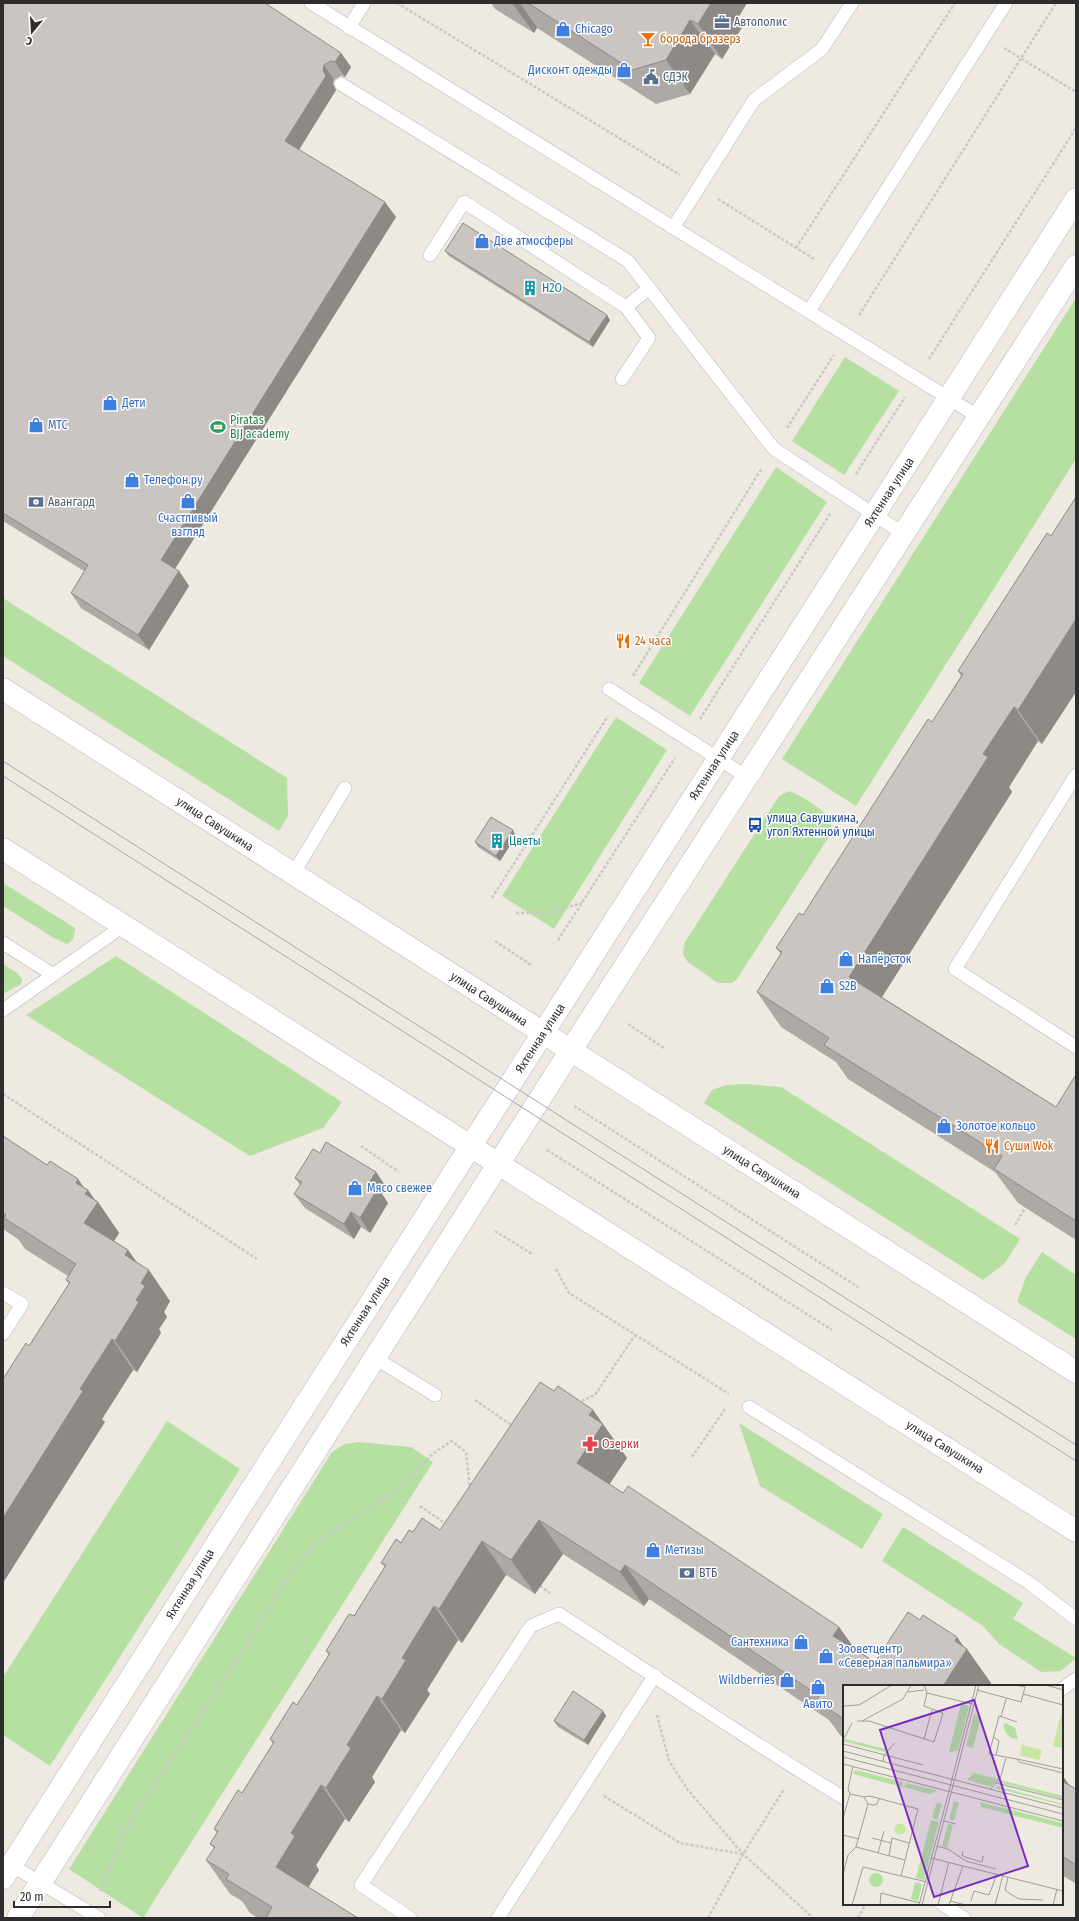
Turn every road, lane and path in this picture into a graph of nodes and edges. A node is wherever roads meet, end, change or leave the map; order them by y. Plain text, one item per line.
1 (311, 3) edge
2 (364, 3) edge
3 (397, 3) edge
4 (852, 3) edge
5 (955, 3) edge
6 (1006, 3) edge
7 (1056, 3) edge
8 (349, 28) junction
9 (985, 36) junction
10 (1021, 59) junction
11 (341, 84) dead end
12 (1076, 92) edge
13 (1076, 128) edge
14 (699, 187) junction
15 (1076, 199) edge
16 (673, 228) junction
17 (796, 248) junction
18 (430, 255) dead end
19 (1076, 266) edge
20 (834, 272) junction
21 (648, 289) junction
22 (626, 307) junction
23 (809, 311) junction
24 (846, 335) junction
25 (622, 379) dead end
26 (917, 379) junction
27 (949, 398) junction
28 (979, 417) junction
29 (774, 449) junction
30 (843, 494) junction
31 (874, 514) junction
32 (904, 534) junction
33 (3, 689) edge
34 (610, 689) dead end
35 (621, 696) junction
36 (687, 739) junction
37 (718, 759) junction
38 (1076, 775) edge
39 (747, 777) junction
40 (345, 788) dead end
41 (3, 849) edge
42 (293, 874) junction
43 (492, 898) dead end
44 (582, 903) junction
45 (516, 913) dead end
46 (123, 926) junction
47 (558, 940) dead end
48 (495, 941) dead end
49 (3, 943) edge
50 (531, 965) dead end
51 (52, 974) junction
52 (3, 1010) edge
53 (628, 1024) dead end
54 (543, 1033) junction
55 (1076, 1047) edge
56 (664, 1048) dead end
57 (571, 1050) junction
58 (3, 1094) edge
59 (574, 1106) dead end
60 (361, 1146) dead end
61 (471, 1146) junction
62 (547, 1150) dead end
63 (499, 1163) junction
64 (398, 1172) dead end
65 (1025, 1208) edge
66 (1014, 1225) edge
67 (495, 1231) dead end
68 (532, 1254) dead end
69 (257, 1259) dead end
70 (556, 1269) dead end
71 (858, 1287) dead end
72 (3, 1293) edge
73 (832, 1330) dead end
74 (3, 1334) edge
75 (635, 1335) junction
76 (375, 1358) junction
77 (1076, 1372) edge
78 (434, 1395) dead end
79 (733, 1397) junction
80 (475, 1400) dead end
81 (570, 1405) edge
82 (750, 1407) joint
83 (516, 1428) edge
84 (692, 1457) dead end
85 (470, 1497) edge
86 (420, 1506) dead end
87 (452, 1527) edge
88 (1076, 1531) edge
89 (1076, 1618) edge
90 (655, 1675) junction
91 (1076, 1679) edge
92 (1063, 1688) edge
93 (796, 1770) junction
94 (585, 1783) junction
95 (843, 1797) edge
96 (743, 1854) junction
97 (7, 1871) edge
98 (41, 1883) junction
99 (865, 1905) edge
100 (944, 1905) edge
101 (95, 1916) edge
102 (18, 1918) edge
103 (410, 1918) edge
104 (498, 1918) edge
105 (709, 1918) edge
106 (813, 1918) edge
107 (858, 1918) edge
108 (964, 1918) edge

1 - 8 lane
2 - 8 lane
3 - 14 path
4 - 14 lane
5 - 17 path
6 - 9 lane
7 - 10 path
8 - 16 lane
9 - 10 path
9 - 20 lane
10 - 12 path
10 - 24 path
11 - 21 lane
13 - 26 path
14 - 16 lane
14 - 17 path
15 - 27 main road, Яхтенная улица
16 - 23 lane
17 - 20 path
18 - 22 lane
19 - 28 main road
20 - 23 lane
21 - 22 lane
21 - 29 lane
22 - 25 lane
23 - 24 lane
24 - 26 lane
24 - 29 path
26 - 27 lane
26 - 30 path
27 - 28 lane
27 - 31 main road, Яхтенная улица
28 - 32 main road
29 - 30 lane
29 - 35 path
30 - 31 lane
30 - 36 path
31 - 32 lane
31 - 37 main road, Яхтенная улица
32 - 39 main road
33 - 42 main road, улица Савушкина
34 - 35 lane
35 - 36 lane
35 - 43 path
36 - 37 lane
36 - 44 path
37 - 39 lane
37 - 54 main road, Яхтенная улица
38 - 55 lane
39 - 57 main road
40 - 42 lane
41 - 46 main road, улица Савушкина
42 - 54 main road, улица Савушкина
44 - 45 path
44 - 47 path
46 - 51 lane
46 - 61 main road, улица Савушкина
48 - 50 path
49 - 51 lane
51 - 52 lane
53 - 56 path
54 - 57 main road, улица Савушкина
54 - 61 main road, Яхтенная улица
57 - 63 main road
57 - 77 main road, улица Савушкина
58 - 69 path
59 - 71 path
60 - 64 path
61 - 63 main road, улица Савушкина
61 - 97 main road, Яхтенная улица
62 - 73 path
63 - 76 main road
63 - 88 main road, улица Савушкина
65 - 66 path
67 - 68 path
70 - 75 path
72 - 74 lane
75 - 79 path
75 - 81 path
76 - 78 lane
76 - 98 main road
79 - 82 path
79 - 84 path
80 - 83 path
82 - 89 lane
85 - 101 path
86 - 87 path
90 - 93 lane
90 - 94 lane
90 - 96 path
90 - 103 lane
91 - 92 lane
93 - 95 lane
93 - 96 path
94 - 96 path
94 - 104 lane
96 - 105 path
96 - 106 path
97 - 98 lane
98 - 101 lane
98 - 102 main road
99 - 107 path
100 - 108 lane

